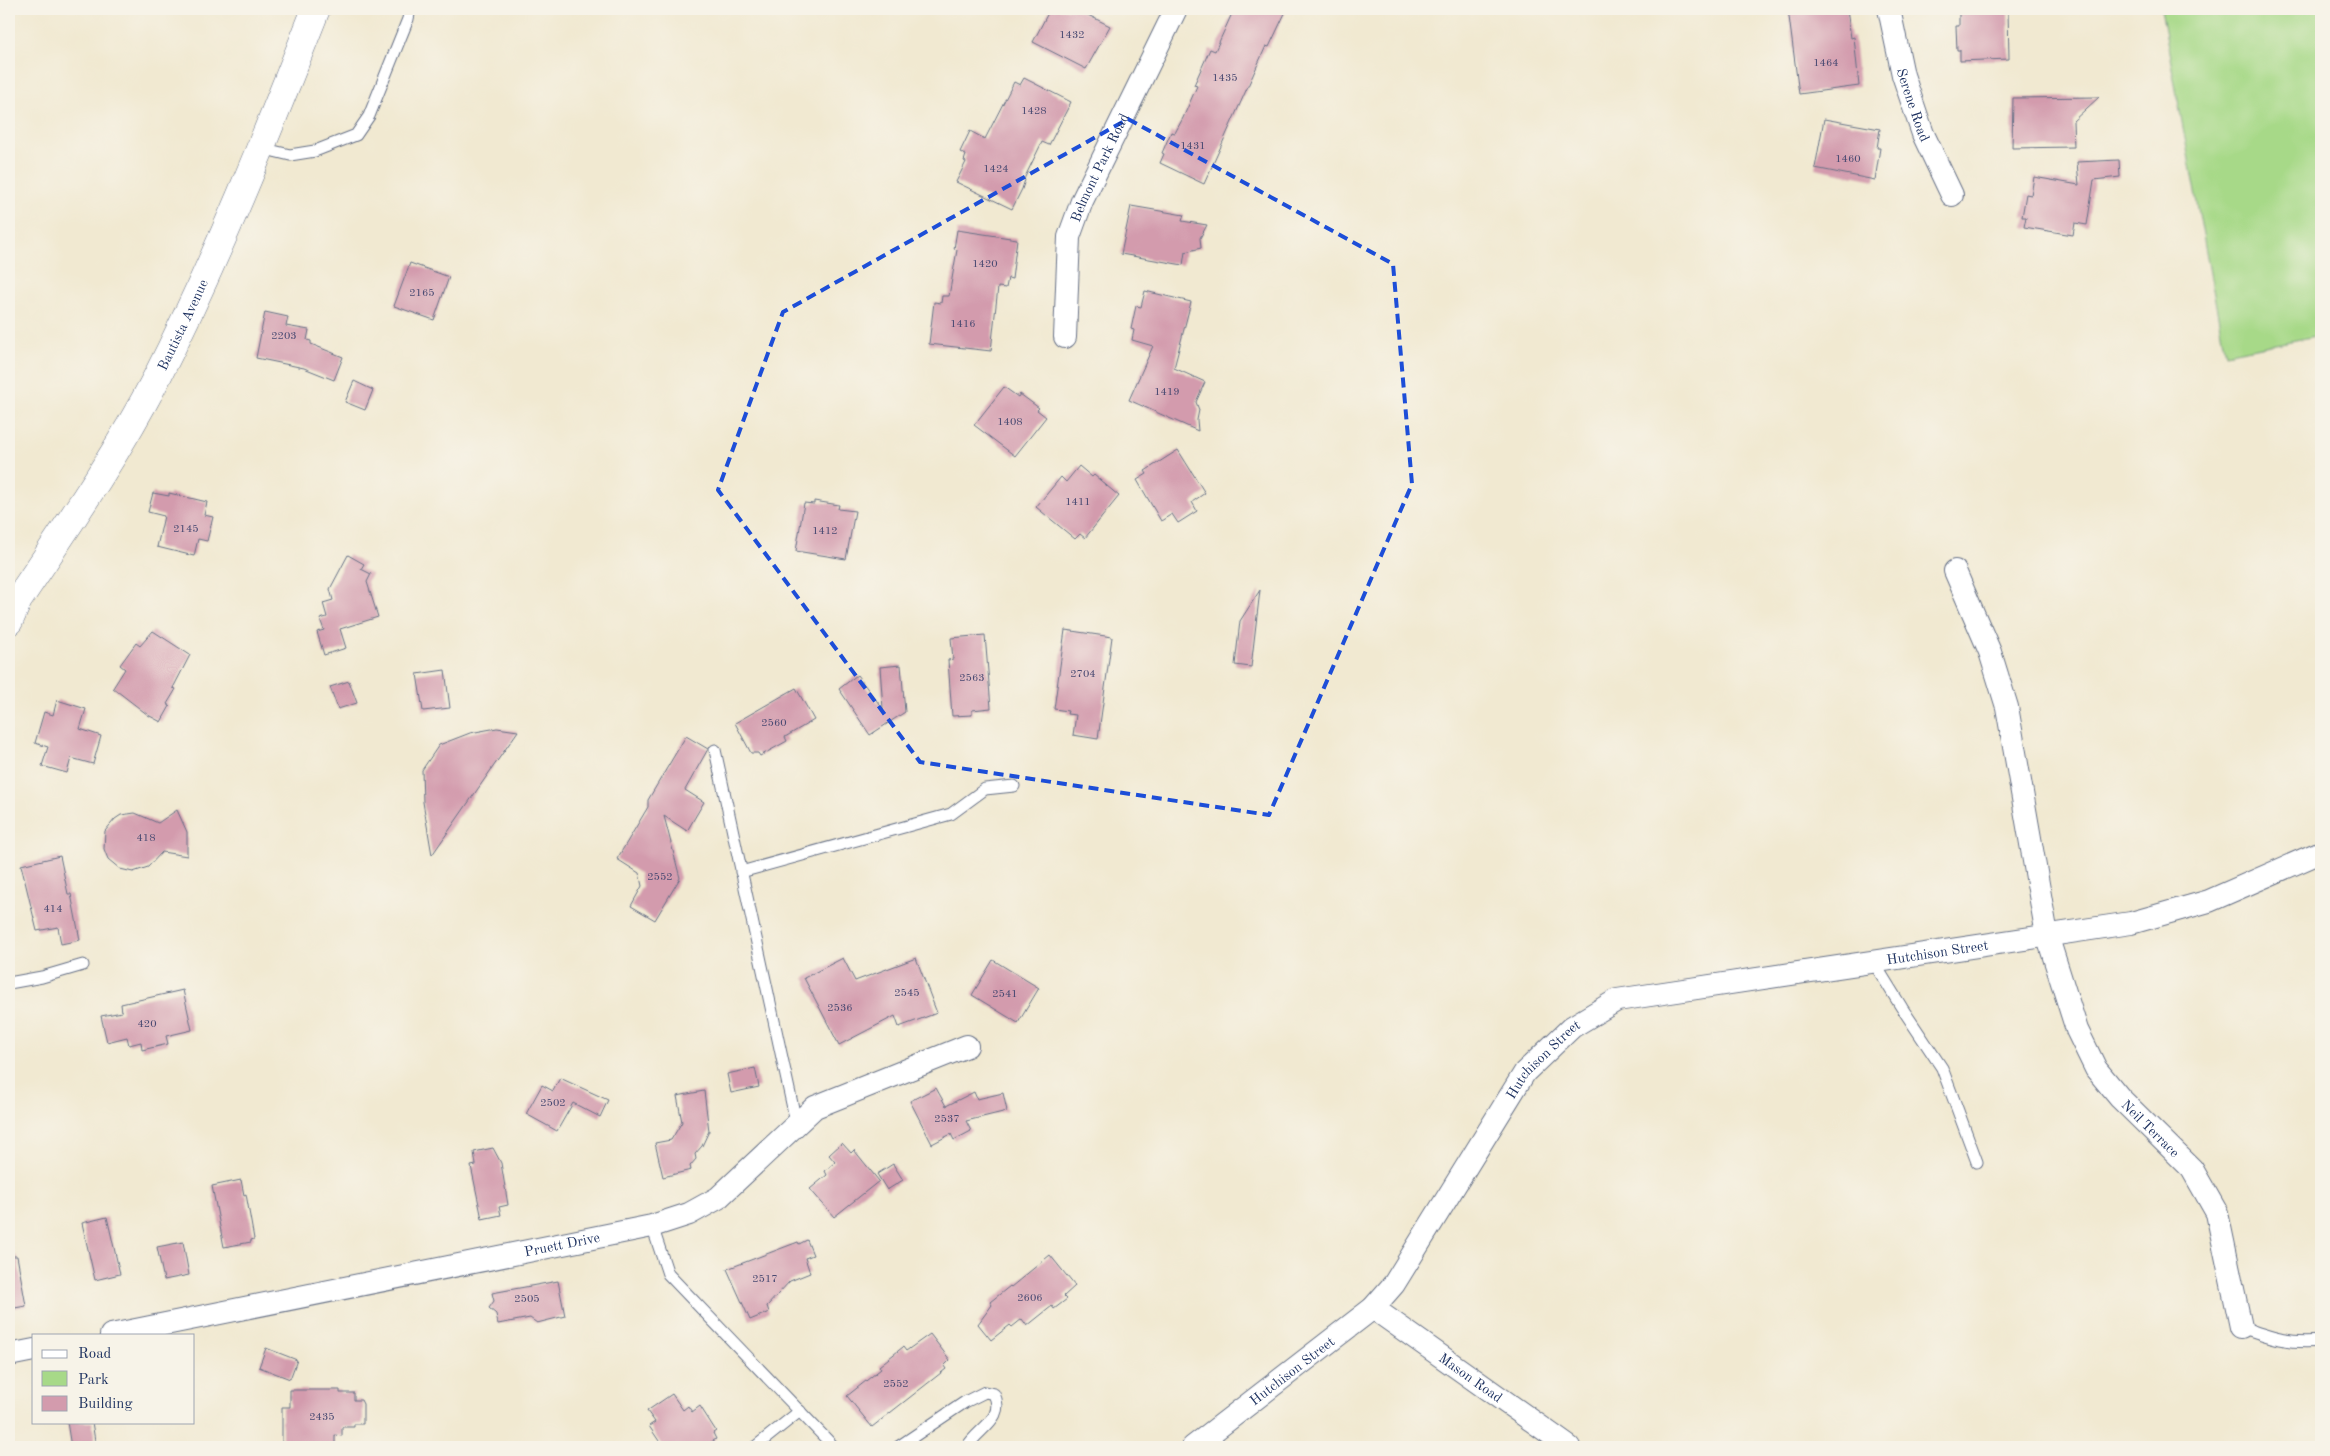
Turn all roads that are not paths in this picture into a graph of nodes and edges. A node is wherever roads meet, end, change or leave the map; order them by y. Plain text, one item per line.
1 (316, 9) edge
2 (410, 9) edge
3 (1176, 9) edge
4 (1889, 9) edge
5 (261, 148) junction
6 (1952, 195) dead end
7 (1065, 337) dead end
8 (1954, 571) dead end
9 (9, 621) edge
10 (715, 750) dead end
11 (1014, 786) dead end
12 (2321, 852) edge
13 (741, 872) junction
14 (2046, 935) junction
15 (1873, 961) junction
16 (82, 965) dead end
17 (9, 983) edge
18 (967, 1046) dead end
19 (796, 1122) junction
20 (1977, 1162) dead end
21 (652, 1226) junction
22 (1373, 1308) junction
23 (2242, 1328) joint
24 (116, 1334) edge
25 (2321, 1341) edge
26 (32, 1350) edge
27 (9, 1355) edge
28 (800, 1411) junction
29 (1208, 1443) edge
30 (756, 1447) edge
31 (834, 1447) edge
32 (898, 1447) edge
33 (967, 1447) edge
34 (1569, 1447) edge

1 - 5 street, Bautista Avenue
2 - 5 lane
3 - 7 street, Belmont Park Road
4 - 6 street, Serene Road
5 - 9 street, Bautista Avenue
8 - 14 street
10 - 13 lane
11 - 13 lane
12 - 14 street, Hutchison Street
13 - 19 lane
14 - 15 street, Hutchison Street
14 - 23 street, Neil Terrace
15 - 20 lane
15 - 22 street, Hutchison Street
16 - 17 lane
18 - 19 street, Pruett Drive
19 - 21 street, Pruett Drive
21 - 24 street, Pruett Drive
21 - 28 lane
22 - 29 street, Hutchison Street
22 - 34 street, Mason Road
23 - 25 lane
26 - 27 street
28 - 30 lane
28 - 31 lane
32 - 33 lane

